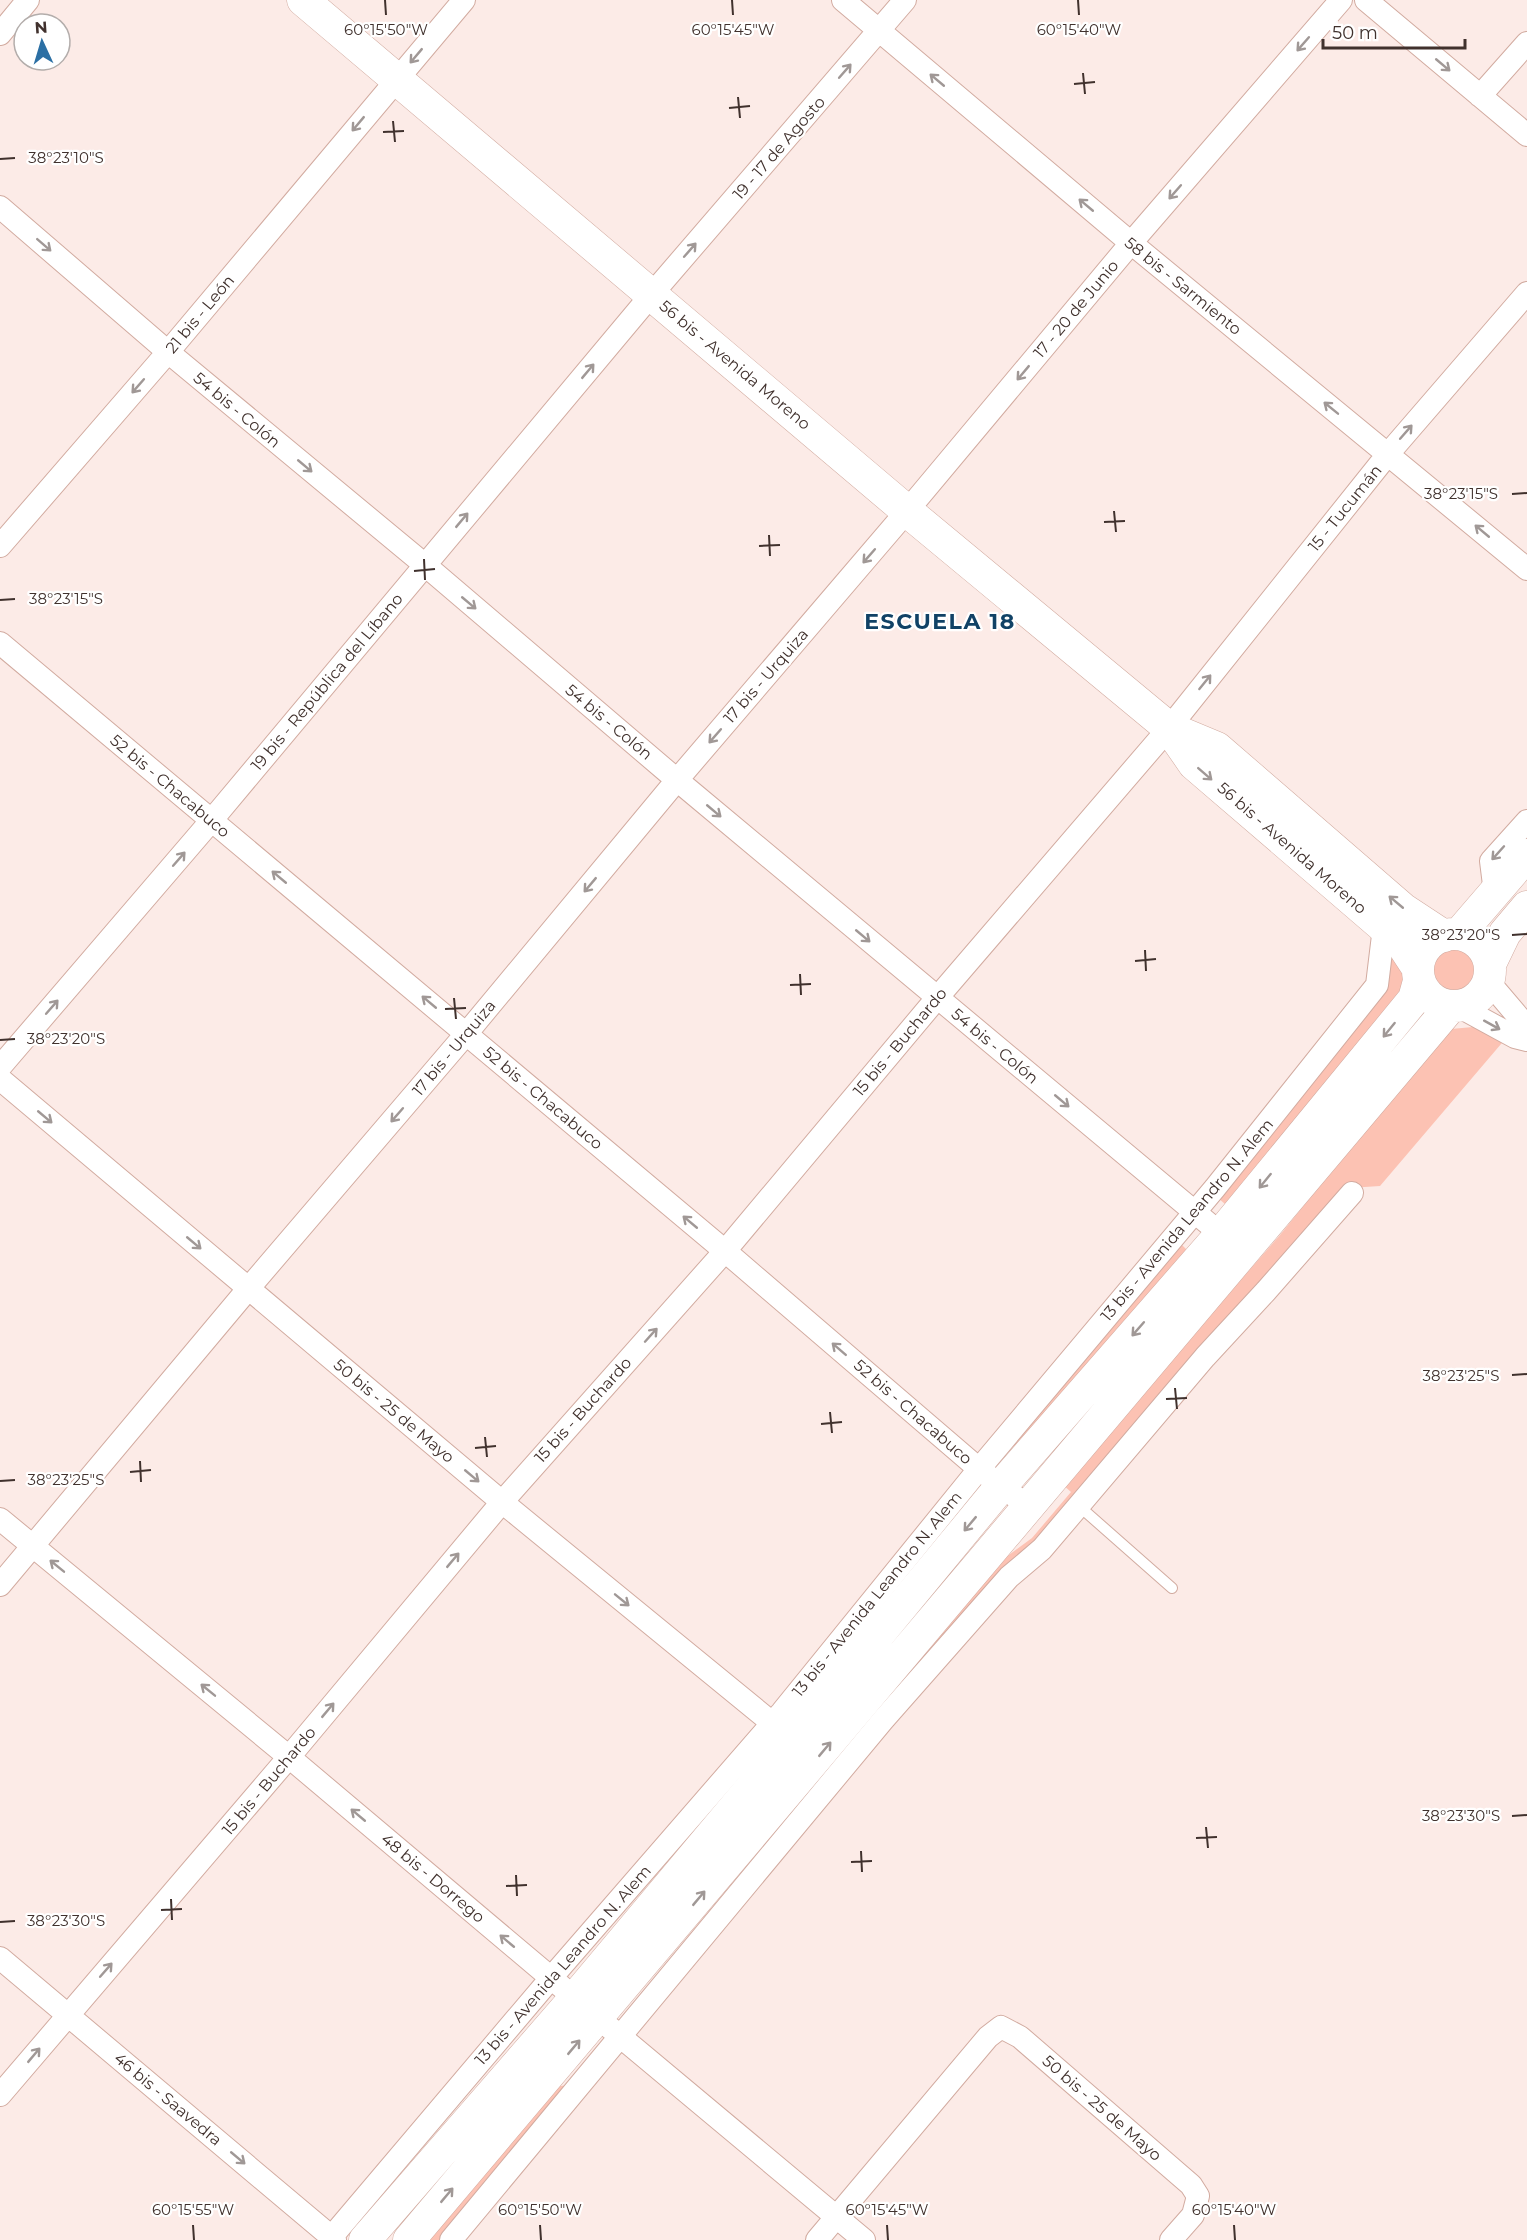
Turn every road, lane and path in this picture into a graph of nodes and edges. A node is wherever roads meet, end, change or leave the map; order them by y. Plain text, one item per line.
1 (28, 0) edge
2 (303, 0) edge
3 (464, 0) edge
4 (843, 0) edge
5 (905, 0) edge
6 (1341, 0) edge
7 (1366, 0) edge
8 (879, 31) junction
9 (0, 34) edge
10 (1527, 43) edge
11 (396, 80) junction
12 (1480, 96) junction
13 (1527, 135) edge
14 (0, 207) edge
15 (1131, 243) junction
16 (1527, 293) edge
17 (652, 294) junction
18 (168, 352) junction
19 (1388, 454) junction
20 (907, 511) junction
21 (0, 546) edge
22 (425, 565) junction
23 (1527, 569) edge
24 (0, 643) edge
25 (1169, 728) junction
26 (677, 780) junction
27 (211, 821) junction
28 (1527, 821) edge
29 (1527, 855) edge
30 (1495, 893) junction
31 (1527, 907) edge
32 (1383, 927) junction
33 (1516, 928) edge
34 (1451, 935) junction
35 (1489, 973) junction
36 (1418, 974) junction
37 (937, 998) junction
38 (1455, 1006) junction
39 (1527, 1027) edge
40 (466, 1034) junction
41 (1527, 1040) edge
42 (0, 1067) edge
43 (0, 1079) edge
44 (1352, 1193) dead end
45 (1196, 1212) junction
46 (1221, 1233) junction
47 (725, 1251) junction
48 (248, 1288) junction
49 (991, 1477) junction
50 (502, 1502) junction
51 (1029, 1506) junction
52 (1079, 1506) junction
53 (0, 1519) edge
54 (33, 1546) junction
55 (0, 1585) edge
56 (1172, 1588) dead end
57 (782, 1731) junction
58 (289, 1757) junction
59 (0, 1958) edge
60 (563, 1988) junction
61 (68, 2014) junction
62 (609, 2026) junction
63 (0, 2095) edge
64 (836, 2216) junction
65 (332, 2239) edge
66 (365, 2240) edge
67 (409, 2240) edge
68 (451, 2240) edge
69 (816, 2240) edge
70 (864, 2240) edge
71 (1171, 2240) edge

1 - 9 street
2 - 11 main road, 56 bis - Avenida Moreno
3 -> 11 street, 21 bis - León
4 - 8 street, 58 bis - Sarmiento
5 - 8 street, 19 - 17 de Agosto
6 -> 15 street, 17 - 20 de Junio
7 -> 12 street
15 -> 8 street, 58 bis - Sarmiento
17 -> 8 street, 19 - 17 de Agosto
10 - 12 street
11 - 17 main road, 56 bis - Avenida Moreno
11 -> 18 street, 21 bis - León
12 - 13 street
14 -> 18 street, 54 bis - Colón
19 -> 15 street, 58 bis - Sarmiento
15 -> 20 street, 17 - 20 de Junio
19 -> 16 street, 15 - Tucumán
17 - 20 main road, 56 bis - Avenida Moreno
22 -> 17 street, 19 bis - República del Líbano
18 -> 21 street, 21 bis - León
18 -> 22 street, 54 bis - Colón
23 -> 19 street, 58 bis - Sarmiento
25 -> 19 street, 15 - Tucumán
20 - 25 main road, 56 bis - Avenida Moreno
20 -> 26 street, 17 bis - Urquiza
22 -> 26 street, 54 bis - Colón
22 - 27 street, 19 bis - República del Líbano
24 - 27 street, 52 bis - Chacabuco
25 -> 32 main road, 56 bis - Avenida Moreno
34 -> 25 main road, 56 bis - Avenida Moreno
25 - 37 street, 15 bis - Buchardo
26 -> 37 street, 54 bis - Colón
26 -> 40 street, 17 bis - Urquiza
40 -> 27 street, 52 bis - Chacabuco
42 -> 27 street, 19 bis - República del Líbano
28 -> 30 street
29 - 30 main road
30 - 34 main road
31 - 33 main road
32 - 36 main road, 56 bis - Avenida Moreno
32 - 45 street, 13 bis - Avenida Leandro N. Alem
33 - 35 main road
34 - 35 main road
34 - 36 main road
35 - 38 main road
35 - 39 street
36 - 38 main road
36 -> 46 main road, 13 bis - Avenida Leandro N. Alem
37 -> 45 street, 54 bis - Colón
37 - 47 street, 15 bis - Buchardo
38 -> 41 street
38 - 51 main road
47 -> 40 street, 52 bis - Chacabuco
40 -> 48 street, 17 bis - Urquiza
43 -> 48 street, 50 bis - 25 de Mayo
44 - 52 street
45 - 46 street, 54 bis - Colón
45 - 49 street, 13 bis - Avenida Leandro N. Alem
46 -> 49 main road, 13 bis - Avenida Leandro N. Alem
49 -> 47 street, 52 bis - Chacabuco
50 -> 47 street, 15 bis - Buchardo
48 -> 50 street, 50 bis - 25 de Mayo
48 - 54 street, 17 bis - Urquiza
49 - 51 street, 52 bis - Chacabuco
49 - 57 main road, 13 bis - Avenida Leandro N. Alem
50 -> 57 street, 50 bis - 25 de Mayo
58 -> 50 street, 15 bis - Buchardo
62 -> 51 main road
52 - 56 lane
52 - 62 street
53 - 54 street, 48 bis - Dorrego
54 - 55 street, 17 bis - Urquiza
58 -> 54 street, 48 bis - Dorrego
57 - 60 main road, 13 bis - Avenida Leandro N. Alem
60 -> 58 street, 48 bis - Dorrego
61 -> 58 street, 15 bis - Buchardo
59 - 61 street, 46 bis - Saavedra
60 - 62 street, 48 bis - Dorrego
60 - 65 street, 13 bis - Avenida Leandro N. Alem
60 - 66 main road, 13 bis - Avenida Leandro N. Alem
63 -> 61 street, 15 bis - Buchardo
61 -> 65 street, 46 bis - Saavedra
62 - 64 street, 48 bis - Dorrego
67 -> 62 main road
62 - 68 street
64 - 69 street
64 - 70 street, 48 bis - Dorrego
64 - 71 street, 50 bis - 25 de Mayo

